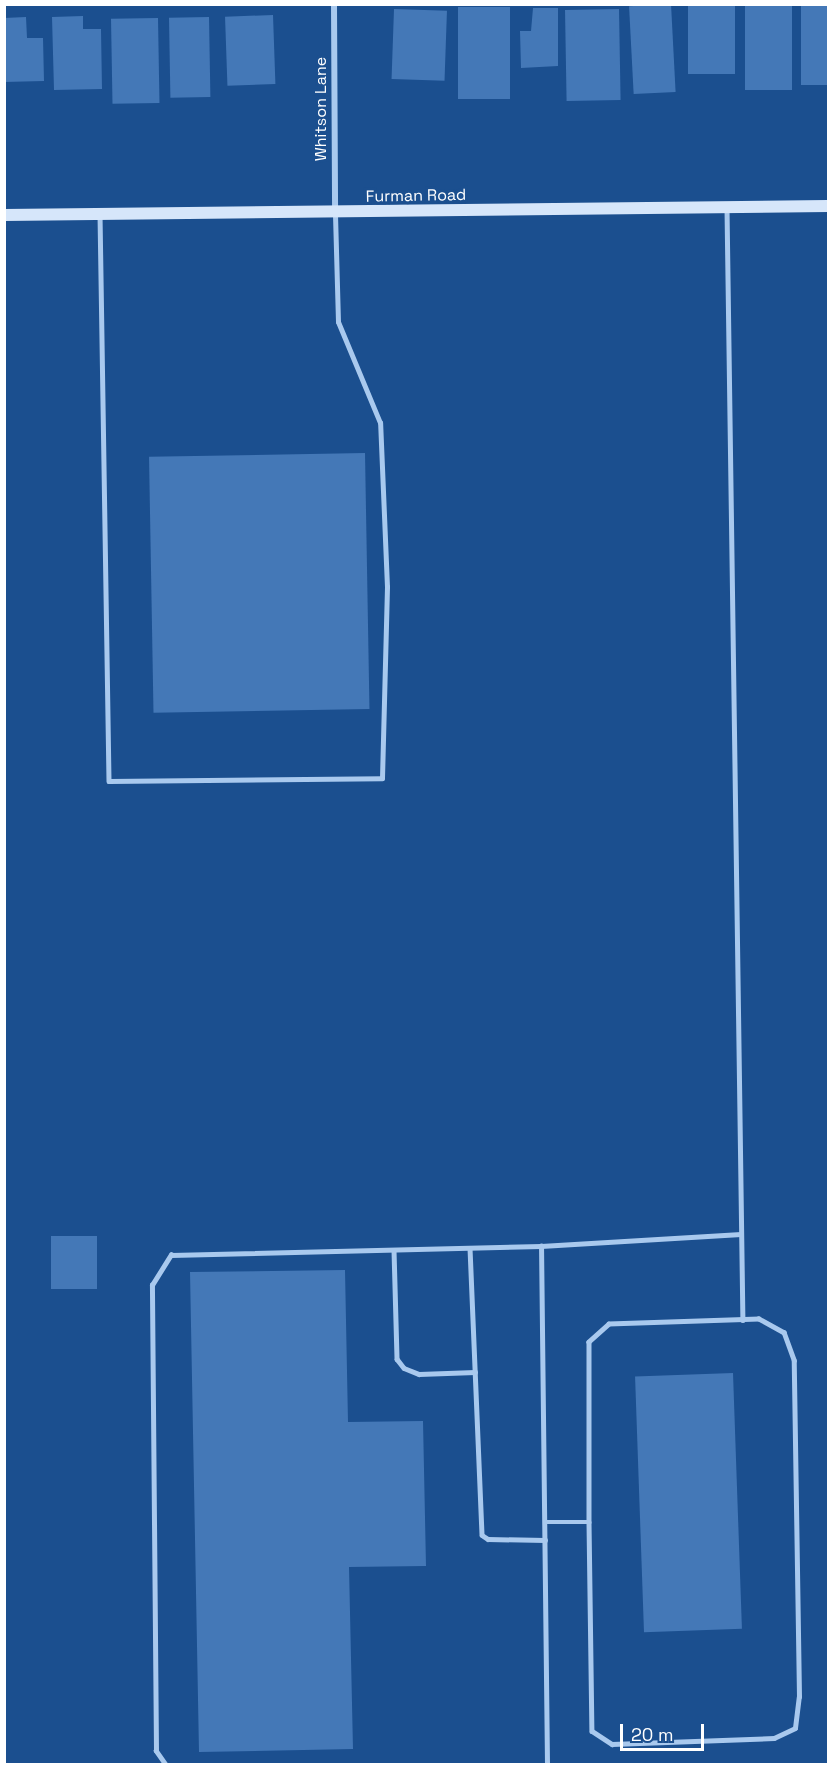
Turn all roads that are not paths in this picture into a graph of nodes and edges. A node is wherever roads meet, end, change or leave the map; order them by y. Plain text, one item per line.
1 (334, 4) edge
2 (828, 206) edge
3 (727, 208) junction
4 (100, 214) junction
5 (335, 214) junction
6 (4, 215) edge
7 (741, 1234) junction
8 (541, 1246) junction
9 (470, 1248) junction
10 (394, 1251) junction
11 (743, 1320) junction
12 (475, 1372) junction
13 (545, 1522) junction
14 (590, 1522) junction
15 (545, 1540) junction
16 (165, 1764) edge
17 (547, 1764) edge

1 - 5 street, Whitson Lane
2 - 3 street, Furman Road
3 - 5 street, Furman Road
3 - 7 lane
4 - 5 street, Furman Road
4 - 5 lane
4 - 6 street, Furman Road
7 - 8 lane
7 - 11 lane
8 - 9 lane
8 - 13 lane
9 - 10 lane
9 - 12 lane
10 - 12 lane
10 - 16 lane
11 - 14 lane
11 - 14 lane
12 - 15 lane
13 - 14 lane
13 - 15 lane
15 - 17 lane

